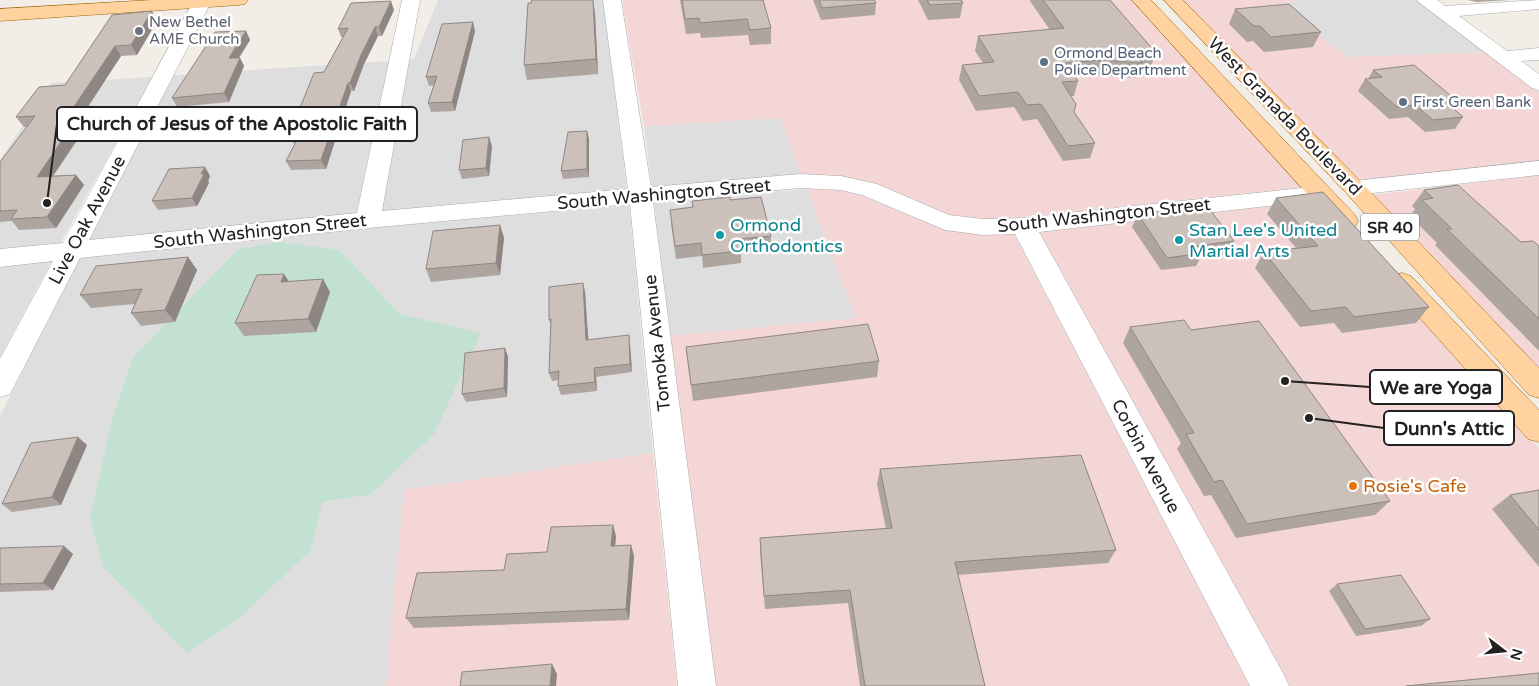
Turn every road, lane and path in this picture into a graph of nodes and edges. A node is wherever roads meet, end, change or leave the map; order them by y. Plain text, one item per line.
1 (239, 0) edge
2 (411, 0) edge
3 (612, 0) edge
4 (1141, 0) edge
5 (1173, 0) edge
6 (1425, 0) edge
7 (202, 2) junction
8 (1539, 4) edge
9 (1441, 12) junction
10 (0, 15) edge
11 (1539, 54) edge
12 (1503, 57) junction
13 (1539, 84) edge
14 (1232, 98) junction
15 (1539, 168) edge
16 (1354, 188) junction
17 (1320, 193) junction
18 (641, 197) junction
19 (368, 220) junction
20 (1023, 226) junction
21 (1365, 242) edge
22 (70, 251) junction
23 (0, 258) edge
24 (1385, 263) edge
25 (1443, 284) junction
26 (0, 386) edge
27 (1539, 387) edge
28 (1539, 430) edge
29 (697, 686) edge
30 (1270, 686) edge

1 - 7 main road
2 - 19 street
3 - 18 street, Tomoka Avenue
4 - 14 main road, West Granada Boulevard / SR 40
5 - 16 main road, West Granada Boulevard / SR 40
6 - 9 street
7 - 10 main road
7 - 22 street, Live Oak Avenue
8 - 9 street
9 - 12 street
11 - 12 street
12 - 13 street
14 - 16 main road
14 - 17 main road, West Granada Boulevard / SR 40
15 - 16 street
16 - 25 main road, West Granada Boulevard / SR 40
17 - 20 street, South Washington Street
17 - 21 main road, West Granada Boulevard / SR 40
17 - 25 main road
18 - 19 street, South Washington Street
18 - 20 street, South Washington Street
18 - 29 street, Tomoka Avenue
19 - 22 street, South Washington Street
20 - 30 street, Corbin Avenue
22 - 23 street, South Washington Street
22 - 26 street, Live Oak Avenue
24 - 28 main road, SR 40
25 - 27 main road, West Granada Boulevard / SR 40

